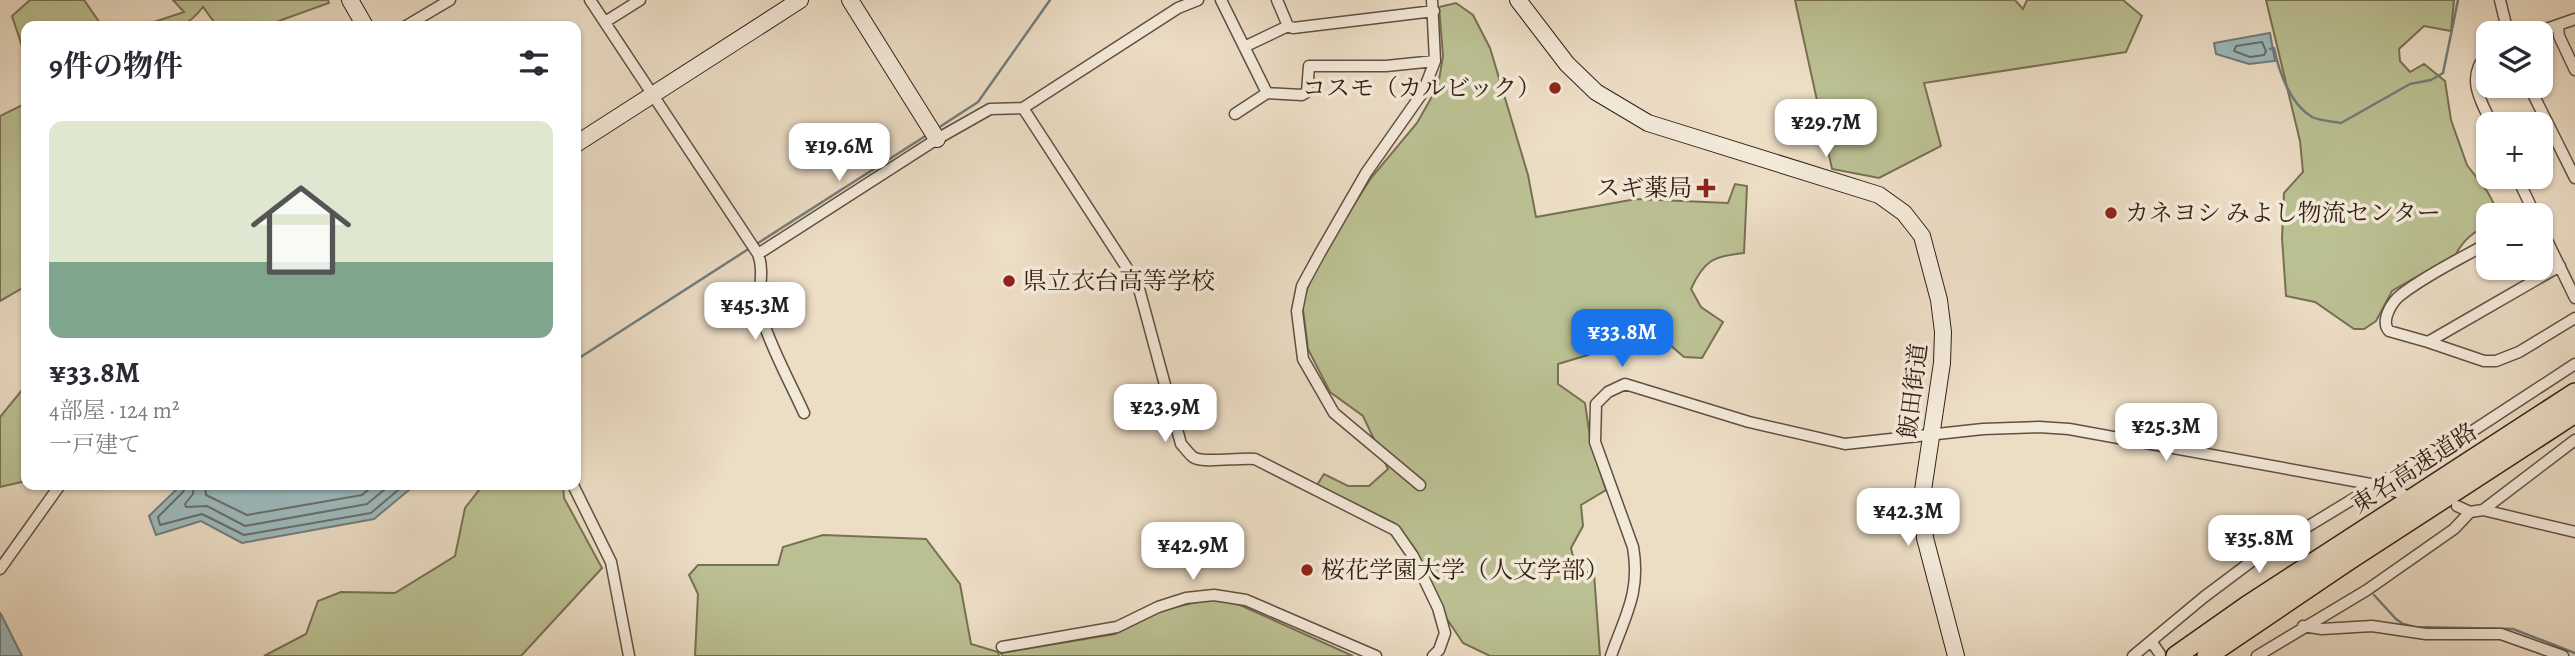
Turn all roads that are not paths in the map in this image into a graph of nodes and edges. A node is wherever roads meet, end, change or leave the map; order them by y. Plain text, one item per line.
1 (350, 0) edge
2 (450, 0) edge
3 (590, 0) edge
4 (640, 0) edge
5 (800, 0) edge
6 (850, 0) edge
7 (1198, 0) edge
8 (1221, 0) edge
9 (1277, 0) edge
10 (1518, 0) edge
11 (2500, 0) edge
12 (1177, 4) edge
13 (1433, 6) edge
14 (2575, 19) edge
15 (362, 21) edge
16 (414, 21) edge
17 (2505, 21) edge
18 (605, 22) junction
19 (1288, 26) junction
20 (2558, 26) junction
21 (2553, 28) edge
22 (1244, 47) junction
23 (1435, 61) junction
24 (2575, 70) edge
25 (1267, 93) junction
26 (651, 94) junction
27 (2535, 98) edge
28 (1023, 108) junction
29 (1235, 114) dead end
30 (937, 139) junction
31 (581, 141) edge
32 (2575, 178) edge
33 (2476, 250) edge
34 (2553, 252) edge
35 (758, 254) junction
36 (2560, 266) junction
37 (2575, 298) edge
38 (2575, 318) edge
39 (2428, 342) junction
40 (2575, 364) edge
41 (2575, 393) edge
42 (804, 413) dead end
43 (2575, 413) edge
44 (1930, 434) junction
45 (2575, 440) edge
46 (1420, 485) dead end
47 (2376, 485) junction
48 (56, 490) edge
49 (575, 490) edge
50 (2403, 494) dead end
51 (2457, 506) dead end
52 (2483, 510) junction
53 (2470, 512) junction
54 (2575, 533) edge
55 (0, 569) edge
56 (2303, 626) junction
57 (2151, 641) junction
58 (1002, 647) dead end
59 (2168, 655) edge
60 (629, 656) edge
61 (1376, 656) edge
62 (1433, 656) edge
63 (1611, 656) edge
64 (1956, 656) edge
65 (2133, 656) edge
66 (2207, 656) edge
67 (2257, 656) edge
68 (2563, 656) edge

1 - 15 main road
2 - 16 street
3 - 18 street
4 - 18 street
5 - 26 main road
6 - 30 main road
7 - 12 street
8 - 22 street
9 - 19 street
10 - 44 main road, 飯田街道
11 - 17 street
12 - 28 street
13 - 19 street
13 - 23 street
14 - 20 street
18 - 26 street
19 - 22 street
20 - 21 street
20 - 24 street
22 - 25 street
23 - 25 street
23 - 46 street
25 - 29 street
26 - 31 main road
26 - 35 street
27 - 32 street
28 - 30 street
28 - 62 street
30 - 35 street
33 - 39 street
34 - 36 street
35 - 42 street
36 - 37 street
36 - 39 street
38 - 39 street
40 - 47 street
41 - 59 highway, 東名高速道路
43 - 66 highway, 東名高速道路
44 - 47 street
44 - 63 street
44 - 64 main road, 飯田街道
45 - 52 street
47 - 50 street
47 - 57 street
48 - 55 street
49 - 60 street
51 - 53 street
52 - 53 street
52 - 54 street
53 - 56 street
56 - 67 street
56 - 68 street
57 - 59 street
57 - 65 street
58 - 61 street

